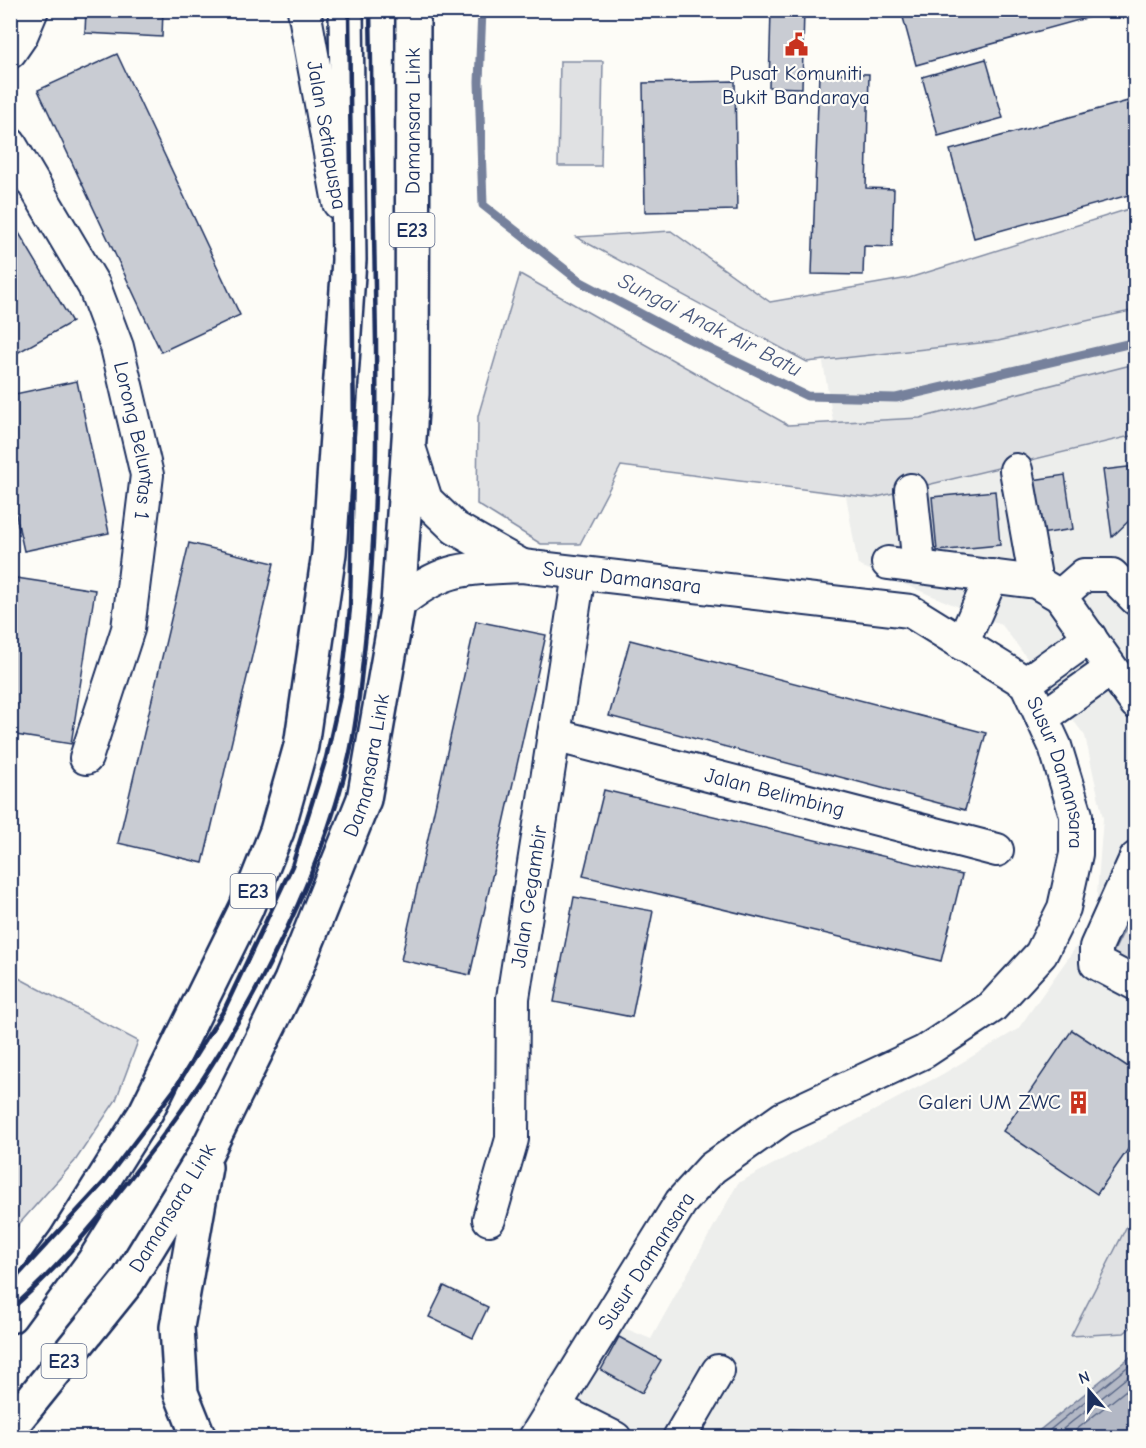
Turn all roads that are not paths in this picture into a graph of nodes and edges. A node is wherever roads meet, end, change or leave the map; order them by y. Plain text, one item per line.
1 (32, 10) edge
2 (304, 10) edge
3 (346, 10) edge
4 (413, 10) edge
5 (10, 52) edge
6 (10, 144) edge
7 (349, 260) junction
8 (410, 450) junction
9 (1016, 470) dead end
10 (911, 490) dead end
11 (888, 562) dead end
12 (522, 566) junction
13 (919, 567) junction
14 (579, 574) junction
15 (992, 576) junction
16 (1048, 589) junction
17 (1136, 599) edge
18 (398, 604) junction
19 (1090, 637) junction
20 (962, 644) junction
21 (1111, 669) junction
22 (1026, 683) junction
23 (1136, 703) edge
24 (1042, 718) junction
25 (554, 735) junction
26 (86, 758) dead end
27 (997, 849) dead end
28 (1136, 858) edge
29 (1136, 984) edge
30 (207, 1151) junction
31 (489, 1219) dead end
32 (10, 1316) edge
33 (718, 1371) dead end
34 (555, 1408) junction
35 (10, 1427) edge
36 (199, 1437) edge
37 (535, 1437) edge
38 (615, 1437) edge
39 (679, 1437) edge

1 - 5 street
2 - 7 street, Jalan Setiapuspa
3 - 7 highway, E23
4 - 8 highway, Damansara Link / E23
6 - 26 street, Lorong Beluntas 1
7 - 32 highway, E23
8 - 12 street, Susur Damansara
8 - 18 highway, Damansara Link / E23
9 - 16 street
10 - 13 street
11 - 13 street
12 - 14 street, Susur Damansara
12 - 18 street, Susur Damansara
13 - 15 street
14 - 20 street, Susur Damansara
14 - 25 street, Jalan Gegambir
15 - 16 street
15 - 20 street
16 - 17 street
16 - 19 street
18 - 30 highway, Damansara Link / E23
19 - 21 street
19 - 22 street
20 - 22 street, Susur Damansara
21 - 23 street
21 - 24 street
22 - 24 street, Susur Damansara
24 - 34 street, Susur Damansara
25 - 27 street, Jalan Belimbing
25 - 31 street, Jalan Gegambir
28 - 29 street
30 - 35 highway, Damansara Link / E23
30 - 36 highway
33 - 39 street
34 - 37 street, Susur Damansara
34 - 38 street

